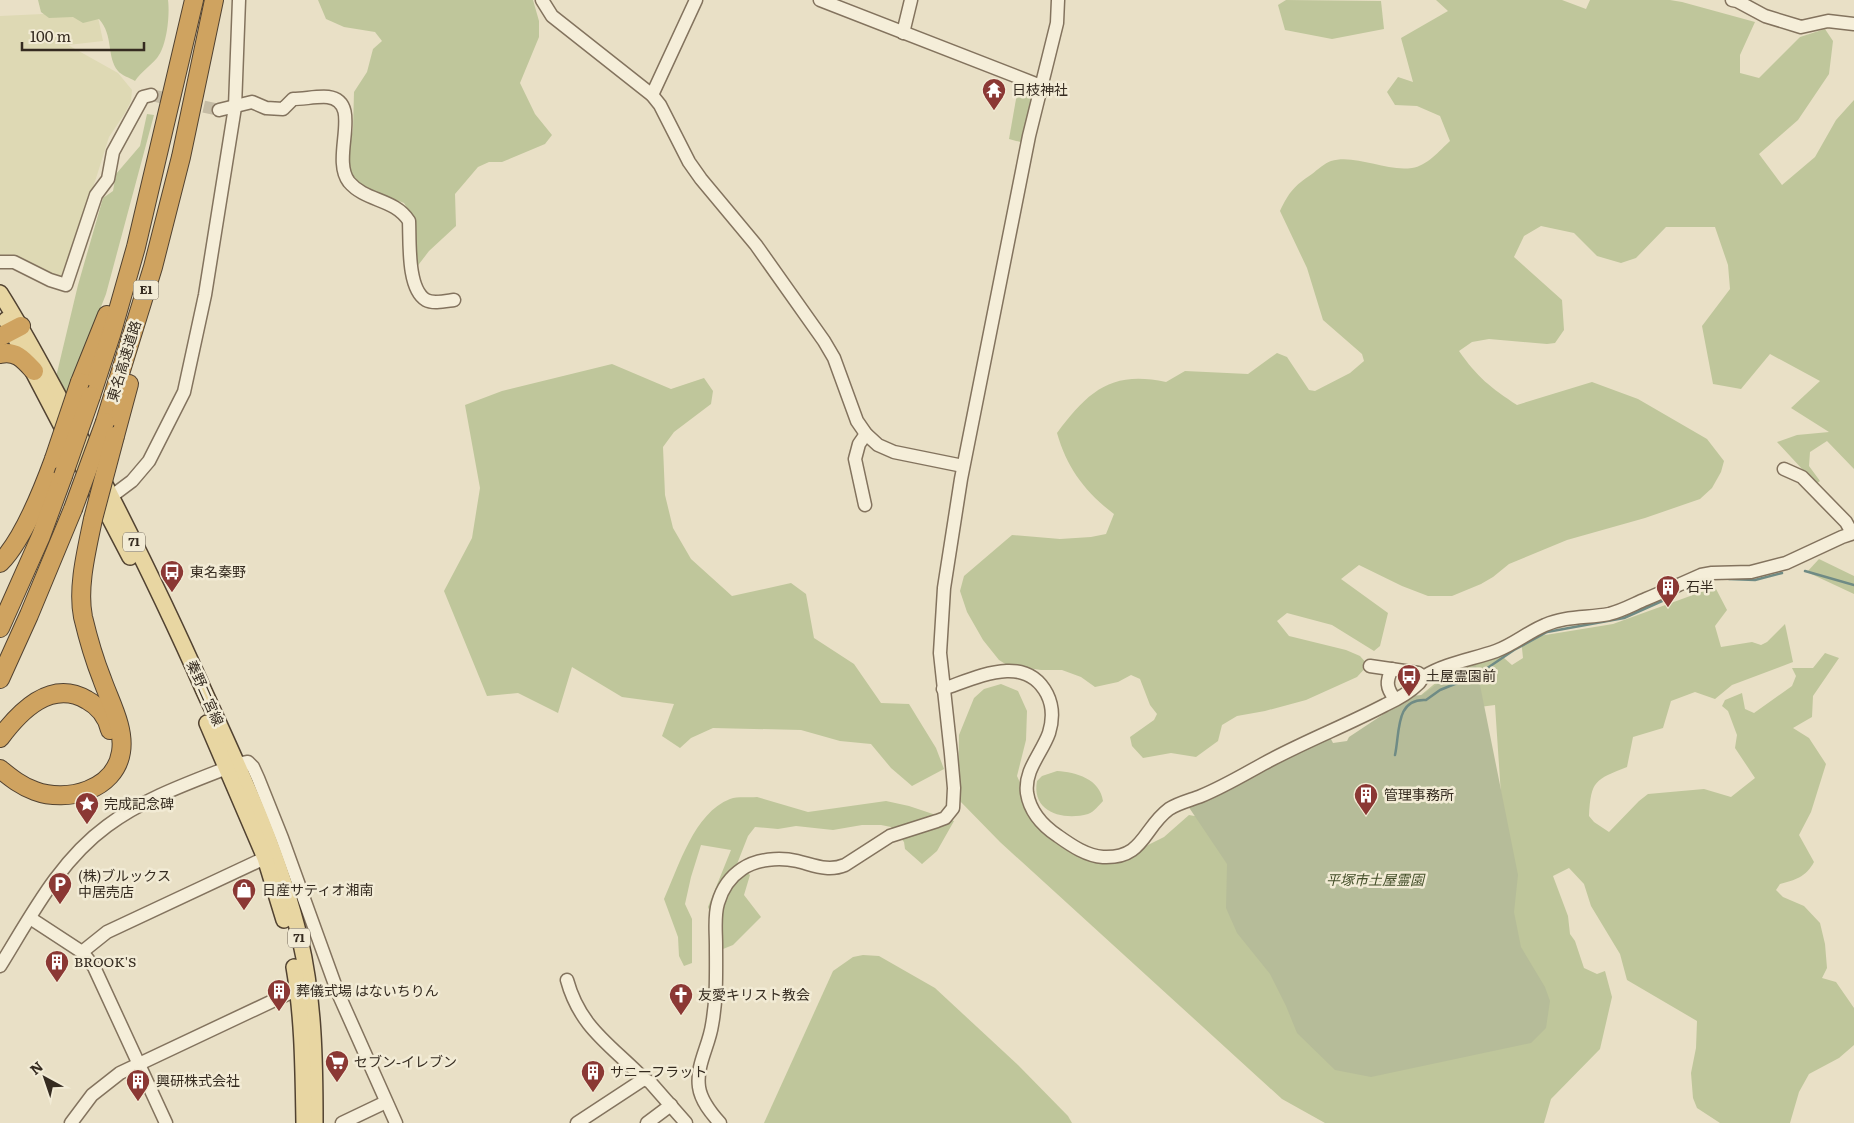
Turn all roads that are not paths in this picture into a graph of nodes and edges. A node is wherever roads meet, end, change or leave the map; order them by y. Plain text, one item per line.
1 (194, 0) edge
2 (214, 0) edge
3 (239, 0) edge
4 (542, 0) edge
5 (696, 0) edge
6 (820, 0) edge
7 (911, 0) edge
8 (1058, 0) edge
9 (1732, 0) edge
10 (1854, 24) edge
11 (903, 33) junction
12 (1041, 86) junction
13 (151, 95) dead end
14 (652, 95) junction
15 (235, 107) junction
16 (219, 110) tunnel mouth
17 (0, 262) edge
18 (0, 293) edge
19 (454, 300) dead end
20 (0, 308) edge
21 (8, 334) edge
22 (0, 354) edge
23 (34, 371) junction
24 (86, 389) junction
25 (110, 429) junction
26 (866, 434) junction
27 (964, 466) junction
28 (1784, 469) dead end
29 (112, 496) junction
30 (865, 505) dead end
31 (1853, 533) edge
32 (0, 563) edge
33 (0, 628) edge
34 (1370, 666) dead end
35 (1392, 669) junction
36 (1424, 677) junction
37 (0, 679) edge
38 (944, 689) junction
39 (1395, 699) junction
40 (5, 731) edge
41 (0, 759) edge
42 (232, 766) junction
43 (0, 769) edge
44 (265, 858) junction
45 (30, 918) junction
46 (82, 952) junction
47 (0, 966) edge
48 (567, 980) dead end
49 (298, 989) junction
50 (139, 1063) junction
51 (644, 1079) junction
52 (386, 1102) junction
53 (671, 1106) junction
54 (71, 1123) edge
55 (166, 1123) edge
56 (304, 1123) edge
57 (314, 1123) edge
58 (342, 1123) edge
59 (396, 1123) edge
60 (577, 1123) edge
61 (647, 1123) edge
62 (686, 1123) edge
63 (720, 1123) edge

1 - 24 highway
2 - 25 highway, 東名高速道路 / E1
3 - 15 street
4 - 14 street
5 - 14 street
6 - 11 street
7 - 11 street
8 - 12 street
9 - 10 street
11 - 12 street
12 - 27 street
13 - 17 street
14 - 26 street
15 - 16 street
15 - 19 street
15 - 29 street
18 - 21 main road, 秦野二宮線 / 71
20 - 21 main road, 秦野二宮線 / 71
21 - 23 main road, 秦野二宮線 / 71
21 - 29 main road, 秦野二宮線 / 71
22 - 23 highway
23 - 42 main road, 秦野二宮線 / 71
24 - 32 highway, bridge
24 - 33 highway, 東名高速道路, bridge
25 - 37 highway, 東名高速道路 / E1, bridge
25 - 43 highway, bridge
26 - 27 street
26 - 30 street
27 - 38 street
28 - 31 street
29 - 42 main road, 秦野二宮線 / 71
31 - 36 street
34 - 35 street
35 - 36 street
35 - 39 street
36 - 39 street
38 - 39 street
38 - 63 street
40 - 41 highway
42 - 44 main road, 秦野二宮線 / 71
42 - 45 street
42 - 52 street
42 - 57 main road, 秦野二宮線 / 71
44 - 46 street
44 - 49 main road, 秦野二宮線 / 71
45 - 46 street
45 - 47 street
46 - 50 street
48 - 51 street
49 - 50 street
49 - 56 main road, 秦野二宮線 / 71
50 - 54 street
50 - 55 street
51 - 53 street
51 - 60 street
52 - 58 street
52 - 59 street
53 - 61 street
53 - 62 street

